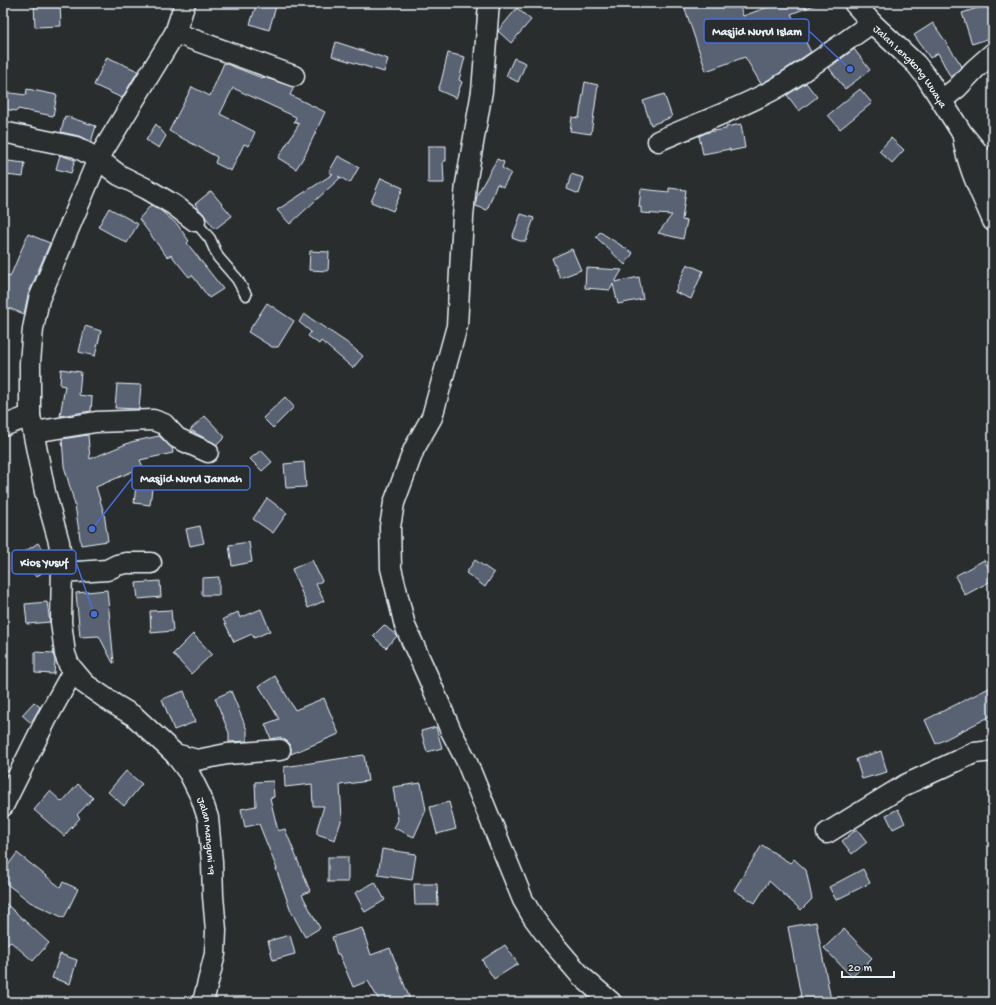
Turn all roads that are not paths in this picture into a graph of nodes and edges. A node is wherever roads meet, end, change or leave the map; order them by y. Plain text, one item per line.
1 (185, 3) edge
2 (489, 3) edge
3 (854, 3) edge
4 (872, 23) junction
5 (174, 33) junction
6 (993, 53) edge
7 (294, 76) dead end
8 (942, 100) junction
9 (3, 132) edge
10 (962, 133) junction
11 (658, 141) dead end
12 (98, 159) junction
13 (993, 181) edge
14 (195, 221) joint
15 (993, 221) edge
16 (246, 295) dead end
17 (32, 424) junction
18 (3, 426) edge
19 (208, 452) dead end
20 (151, 563) dead end
21 (62, 573) junction
22 (73, 671) junction
23 (280, 750) dead end
24 (993, 751) edge
25 (175, 754) junction
26 (3, 806) edge
27 (827, 833) dead end
28 (203, 1002) edge
29 (611, 1002) edge

1 - 5 street, Jalan Manguni 19
2 - 29 street
3 - 4 street, Jalan Lengkong Wuaya
4 - 8 street, Jalan Lengkong Wuaya
4 - 11 street
5 - 7 street
5 - 12 street, Jalan Manguni 19
6 - 8 street
8 - 10 street, Jalan Lengkong Wuaya
9 - 12 street
10 - 13 street, Jalan Lengkong Wuaya
10 - 15 street, Jalan Lengkong Wuaya
12 - 14 street
12 - 17 street, Jalan Manguni 19
14 - 16 lane
17 - 18 street
17 - 19 street
17 - 21 street, Jalan Manguni 19
20 - 21 street
21 - 22 street, Jalan Manguni 19
22 - 25 street, Jalan Manguni 19
22 - 26 street
23 - 25 street
24 - 27 street
25 - 28 street, Jalan Manguni 19

